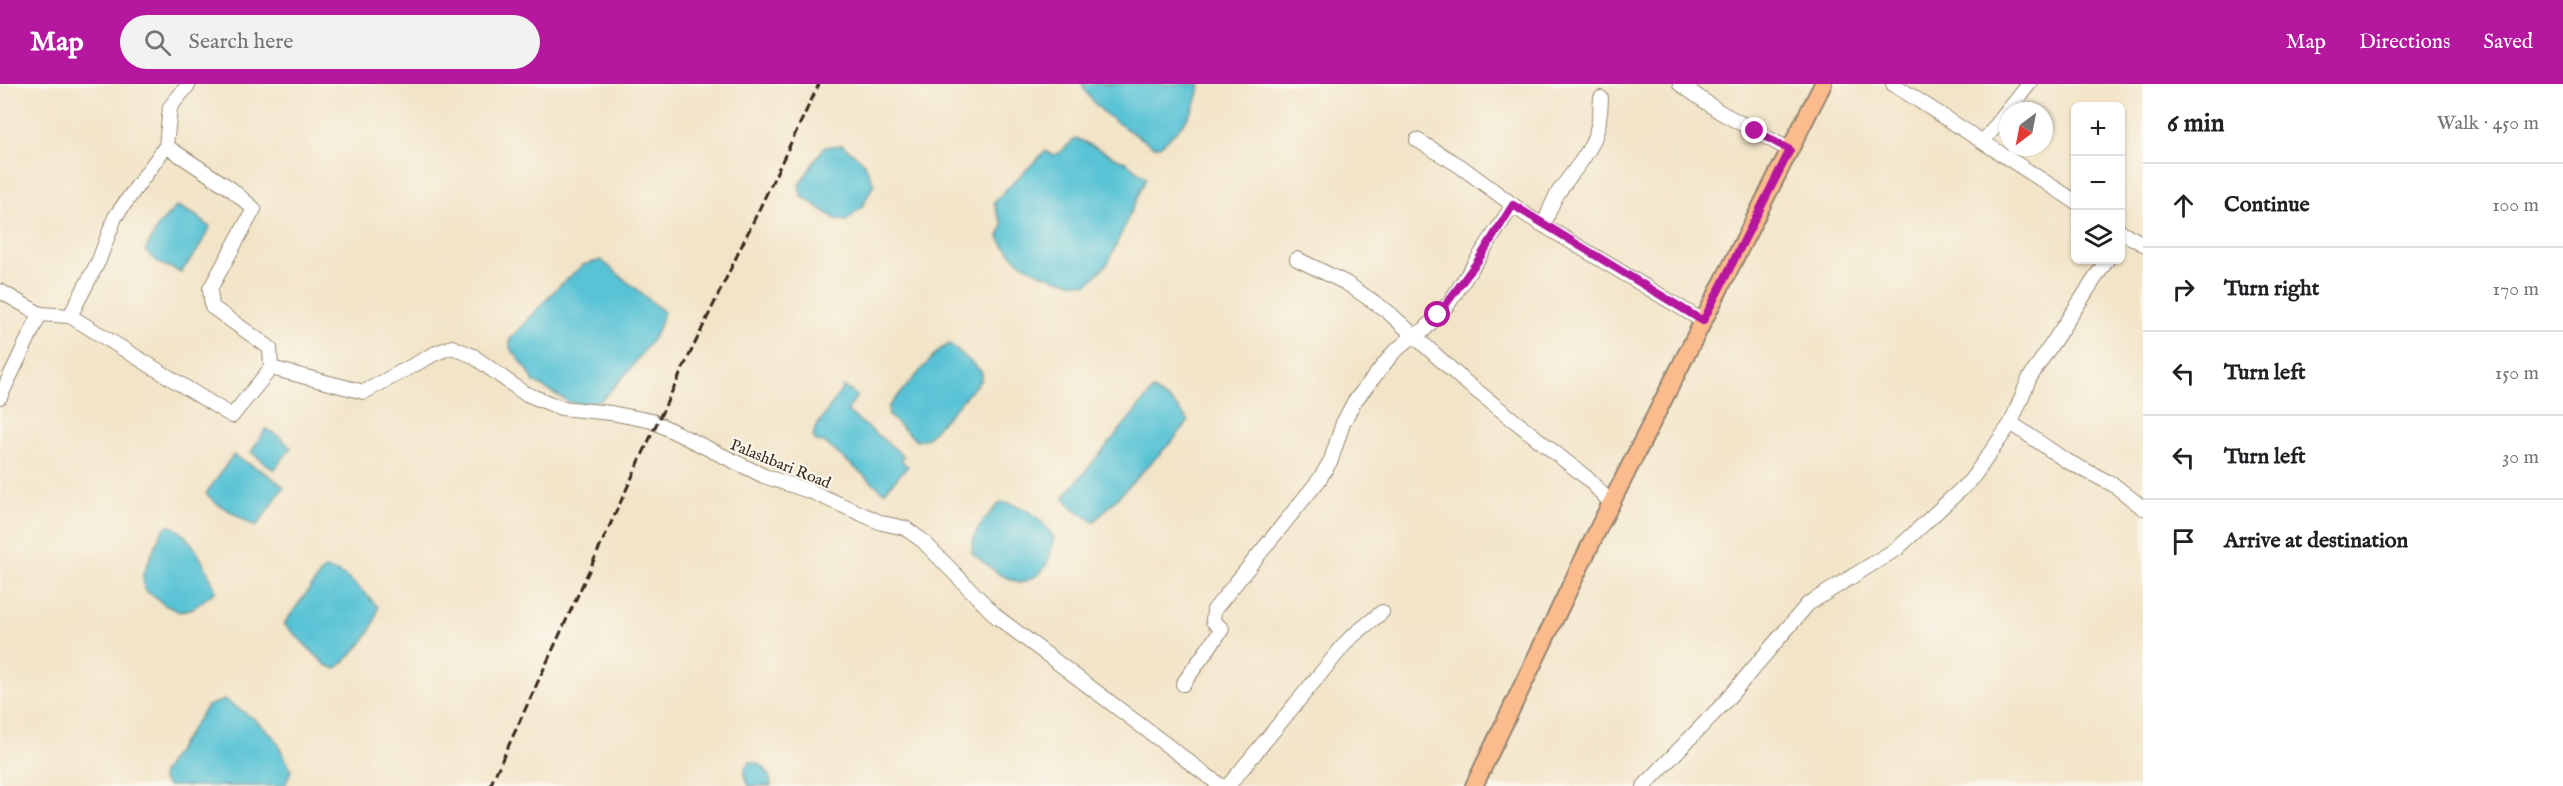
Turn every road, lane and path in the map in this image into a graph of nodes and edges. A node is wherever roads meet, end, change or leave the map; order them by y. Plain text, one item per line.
1 (189, 84) edge
2 (1680, 84) edge
3 (1823, 84) edge
4 (1893, 84) edge
5 (2029, 84) edge
6 (1600, 98) dead end
7 (1417, 140) dead end
8 (1983, 142) junction
9 (166, 146) junction
10 (1790, 150) junction
11 (2071, 199) edge
12 (1513, 205) junction
13 (1544, 225) junction
14 (2125, 236) edge
15 (2143, 244) edge
16 (1297, 259) dead end
17 (2105, 264) edge
18 (0, 291) edge
19 (40, 314) junction
20 (70, 316) junction
21 (1703, 321) junction
22 (1413, 336) junction
23 (271, 368) junction
24 (0, 397) edge
25 (2011, 423) junction
26 (1611, 503) junction
27 (2143, 508) edge
28 (1382, 612) dead end
29 (1184, 684) dead end
30 (1221, 786) edge
31 (1228, 786) edge
32 (1474, 786) edge
33 (1644, 786) edge

1 - 9 street
2 - 10 street
3 - 10 main road
4 - 8 street
5 - 8 street
6 - 13 street
7 - 12 street
8 - 11 street
9 - 20 street
9 - 23 street
10 - 21 main road
12 - 13 street
12 - 22 street
13 - 21 street
14 - 15 street
16 - 22 street
17 - 25 street
18 - 19 street
19 - 20 street
19 - 24 street
20 - 23 street
21 - 26 main road
22 - 26 street
22 - 29 street
23 - 30 street, Palashbari Road
25 - 27 street
25 - 33 street
26 - 32 main road
28 - 31 street

